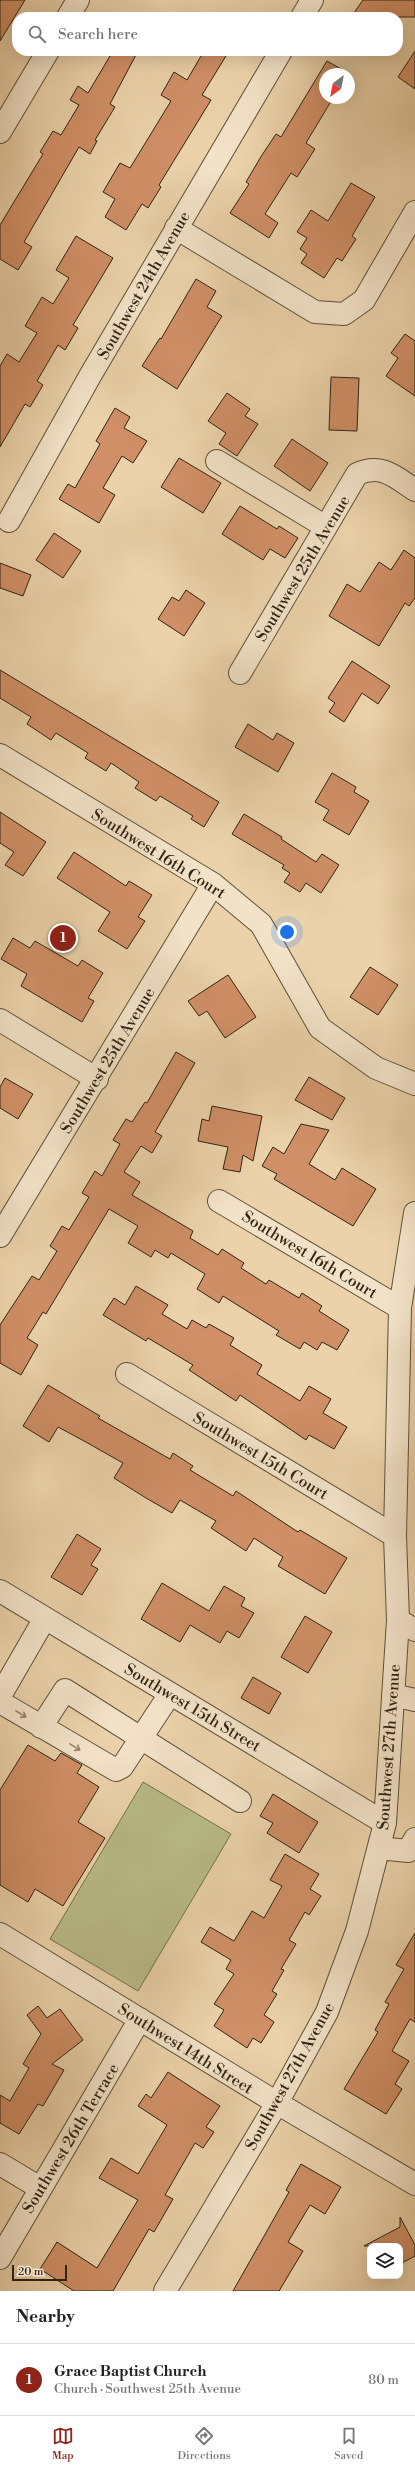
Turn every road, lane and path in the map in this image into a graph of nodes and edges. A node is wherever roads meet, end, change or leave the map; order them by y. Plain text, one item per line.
1 (78, 0) edge
2 (312, 0) edge
3 (71, 12) edge
4 (305, 12) edge
5 (45, 56) edge
6 (278, 56) edge
7 (0, 132) edge
8 (415, 212) edge
9 (176, 228) junction
10 (217, 461) dead end
11 (415, 490) edge
12 (8, 521) dead end
13 (326, 527) junction
14 (240, 673) dead end
15 (0, 755) edge
16 (213, 884) junction
17 (0, 1020) edge
18 (96, 1079) junction
19 (415, 1084) edge
20 (219, 1200) dead end
21 (415, 1214) edge
22 (0, 1236) edge
23 (400, 1308) junction
24 (128, 1374) dead end
25 (407, 1379) edge
26 (395, 1536) junction
27 (0, 1591) edge
28 (45, 1618) junction
29 (406, 1625) edge
30 (170, 1694) junction
31 (393, 1695) junction
32 (0, 1696) edge
33 (415, 1700) edge
34 (0, 1702) edge
35 (41, 1727) junction
36 (140, 1738) junction
37 (240, 1801) dead end
38 (385, 1823) junction
39 (379, 1848) junction
40 (413, 1849) edge
41 (0, 1934) edge
42 (140, 2019) junction
43 (277, 2103) junction
44 (0, 2164) edge
45 (415, 2184) edge
46 (40, 2188) junction
47 (0, 2258) edge
48 (165, 2291) edge

1 - 3 street
2 - 4 street
5 - 7 street
6 - 9 street, Southwest 24th Avenue
8 - 9 street
9 - 12 street, Southwest 24th Avenue
10 - 13 street
11 - 13 street, Southwest 25th Avenue
13 - 14 street, Southwest 25th Avenue
15 - 16 street, Southwest 16th Court
16 - 18 street, Southwest 25th Avenue
16 - 19 street, Southwest 16th Court
17 - 18 street
18 - 22 street, Southwest 25th Avenue
20 - 23 street, Southwest 16th Court
21 - 23 street, Southwest 27th Avenue
23 - 25 street, Southwest 27th Avenue
24 - 26 street, Southwest 15th Court
25 - 26 street, Southwest 27th Avenue
26 - 29 street, Southwest 27th Avenue
27 - 28 street, Southwest 15th Street
28 - 30 street, Southwest 15th Street
28 - 32 street
29 - 31 street, Southwest 27th Avenue
30 - 36 street
30 - 38 street, Southwest 15th Street
31 - 33 street
31 - 38 street, Southwest 27th Avenue
34 -> 35 street
35 -> 36 street
35 - 36 street
36 - 37 street
38 - 39 street, Southwest 27th Avenue
39 - 40 street
39 - 43 street, Southwest 27th Avenue
41 - 42 street, Southwest 14th Street
42 - 43 street, Southwest 14th Street
42 - 46 street, Southwest 26th Terrace
43 - 45 street, Southwest 14th Street
43 - 48 street, Southwest 27th Avenue
44 - 46 street
46 - 47 street, Southwest 26th Terrace

